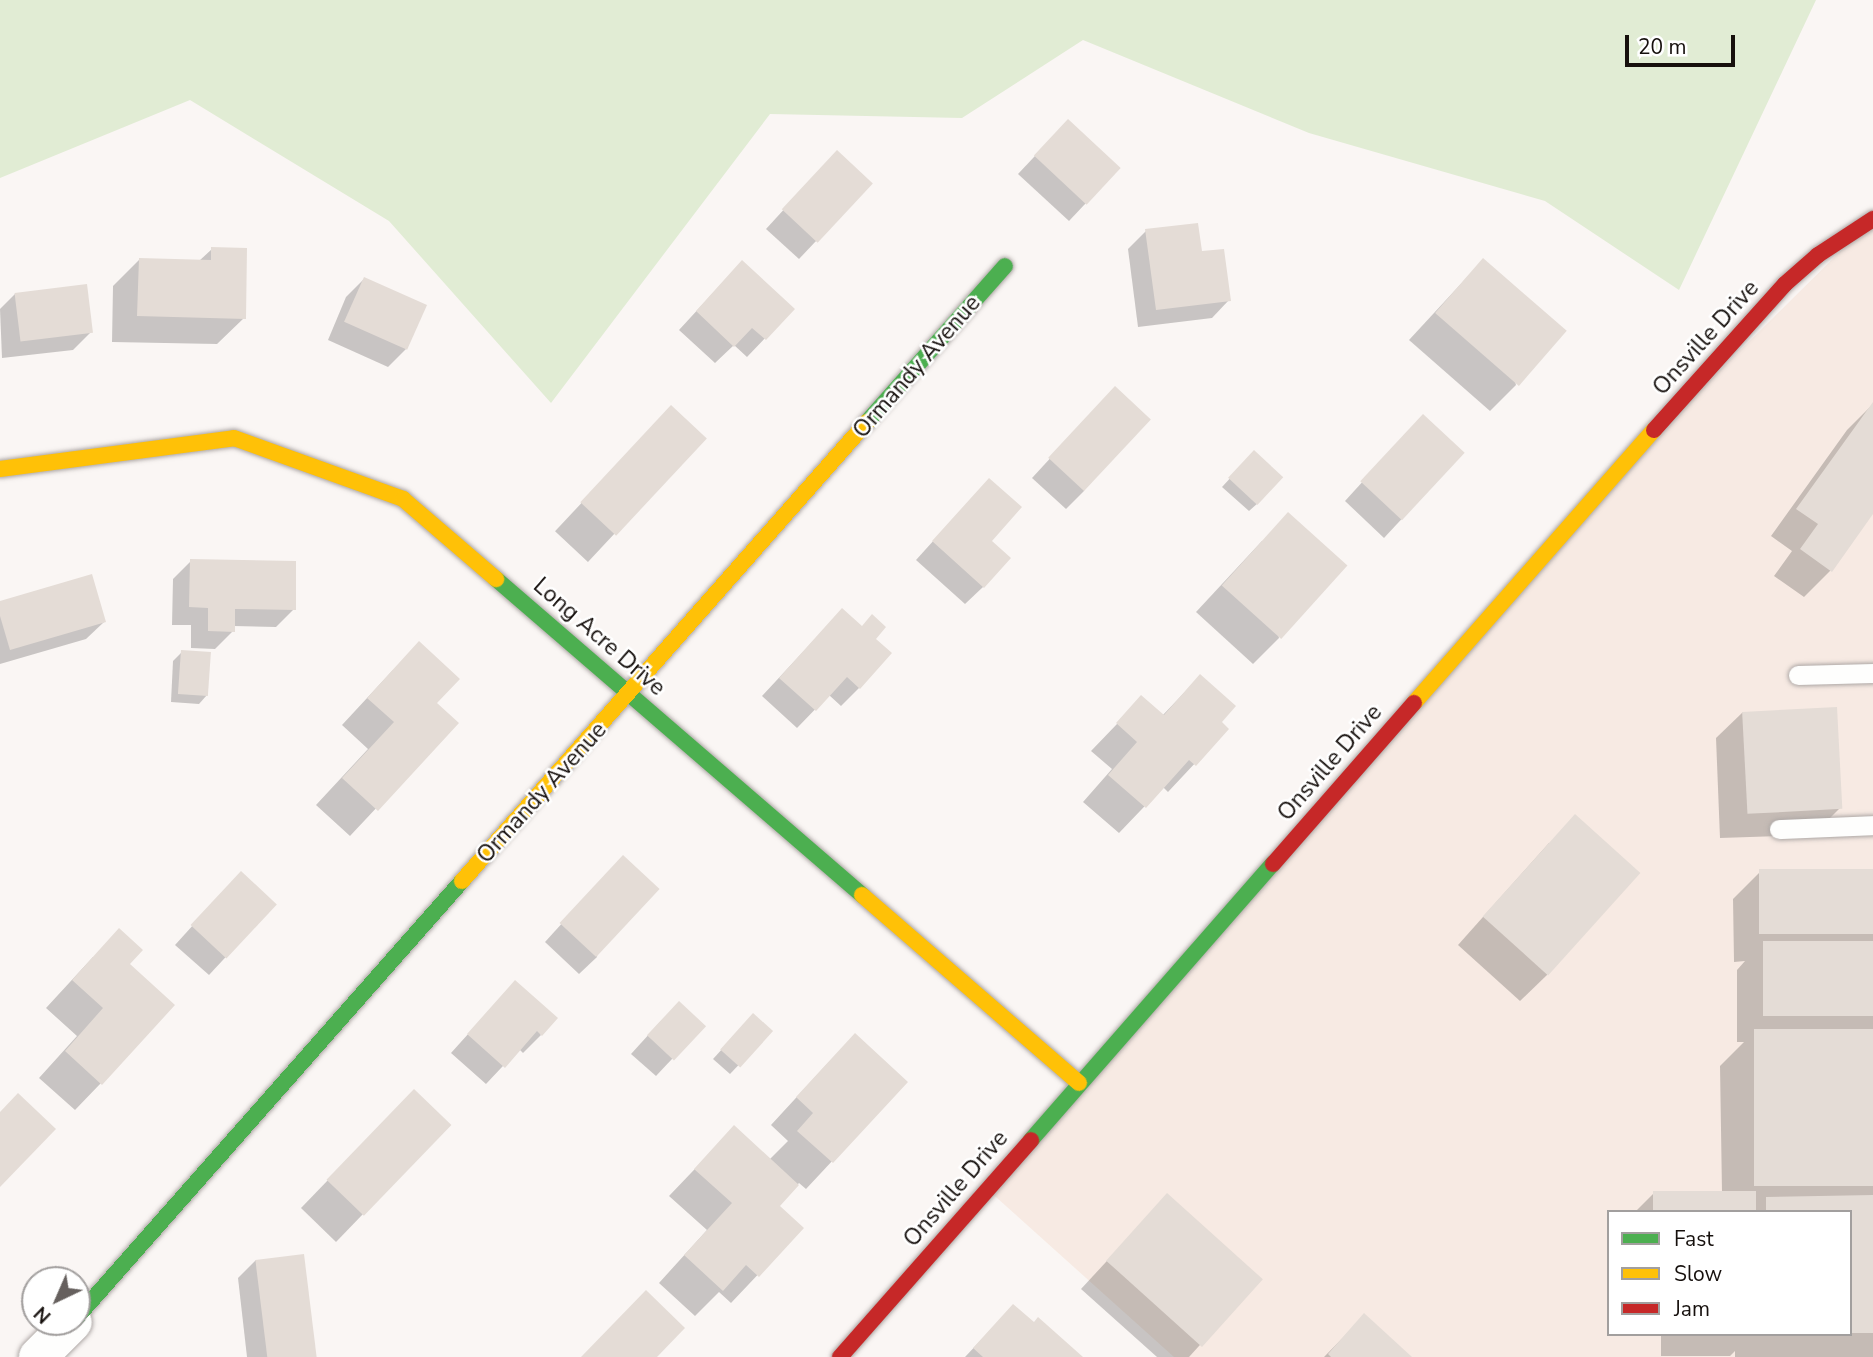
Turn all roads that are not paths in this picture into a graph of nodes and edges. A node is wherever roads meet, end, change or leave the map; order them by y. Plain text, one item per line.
1 (1873, 219) edge
2 (1005, 266) dead end
3 (0, 469) edge
4 (1873, 673) edge
5 (1798, 675) dead end
6 (630, 693) junction
7 (1873, 825) edge
8 (1779, 829) dead end
9 (1079, 1083) junction
10 (66, 1338) edge
11 (840, 1357) edge

1 - 9 street, Onsville Drive
2 - 6 street, Ormandy Avenue
3 - 6 street, Long Acre Drive
4 - 5 lane
6 - 9 street, Long Acre Drive
6 - 10 street, Ormandy Avenue
7 - 8 lane
9 - 11 street, Onsville Drive

